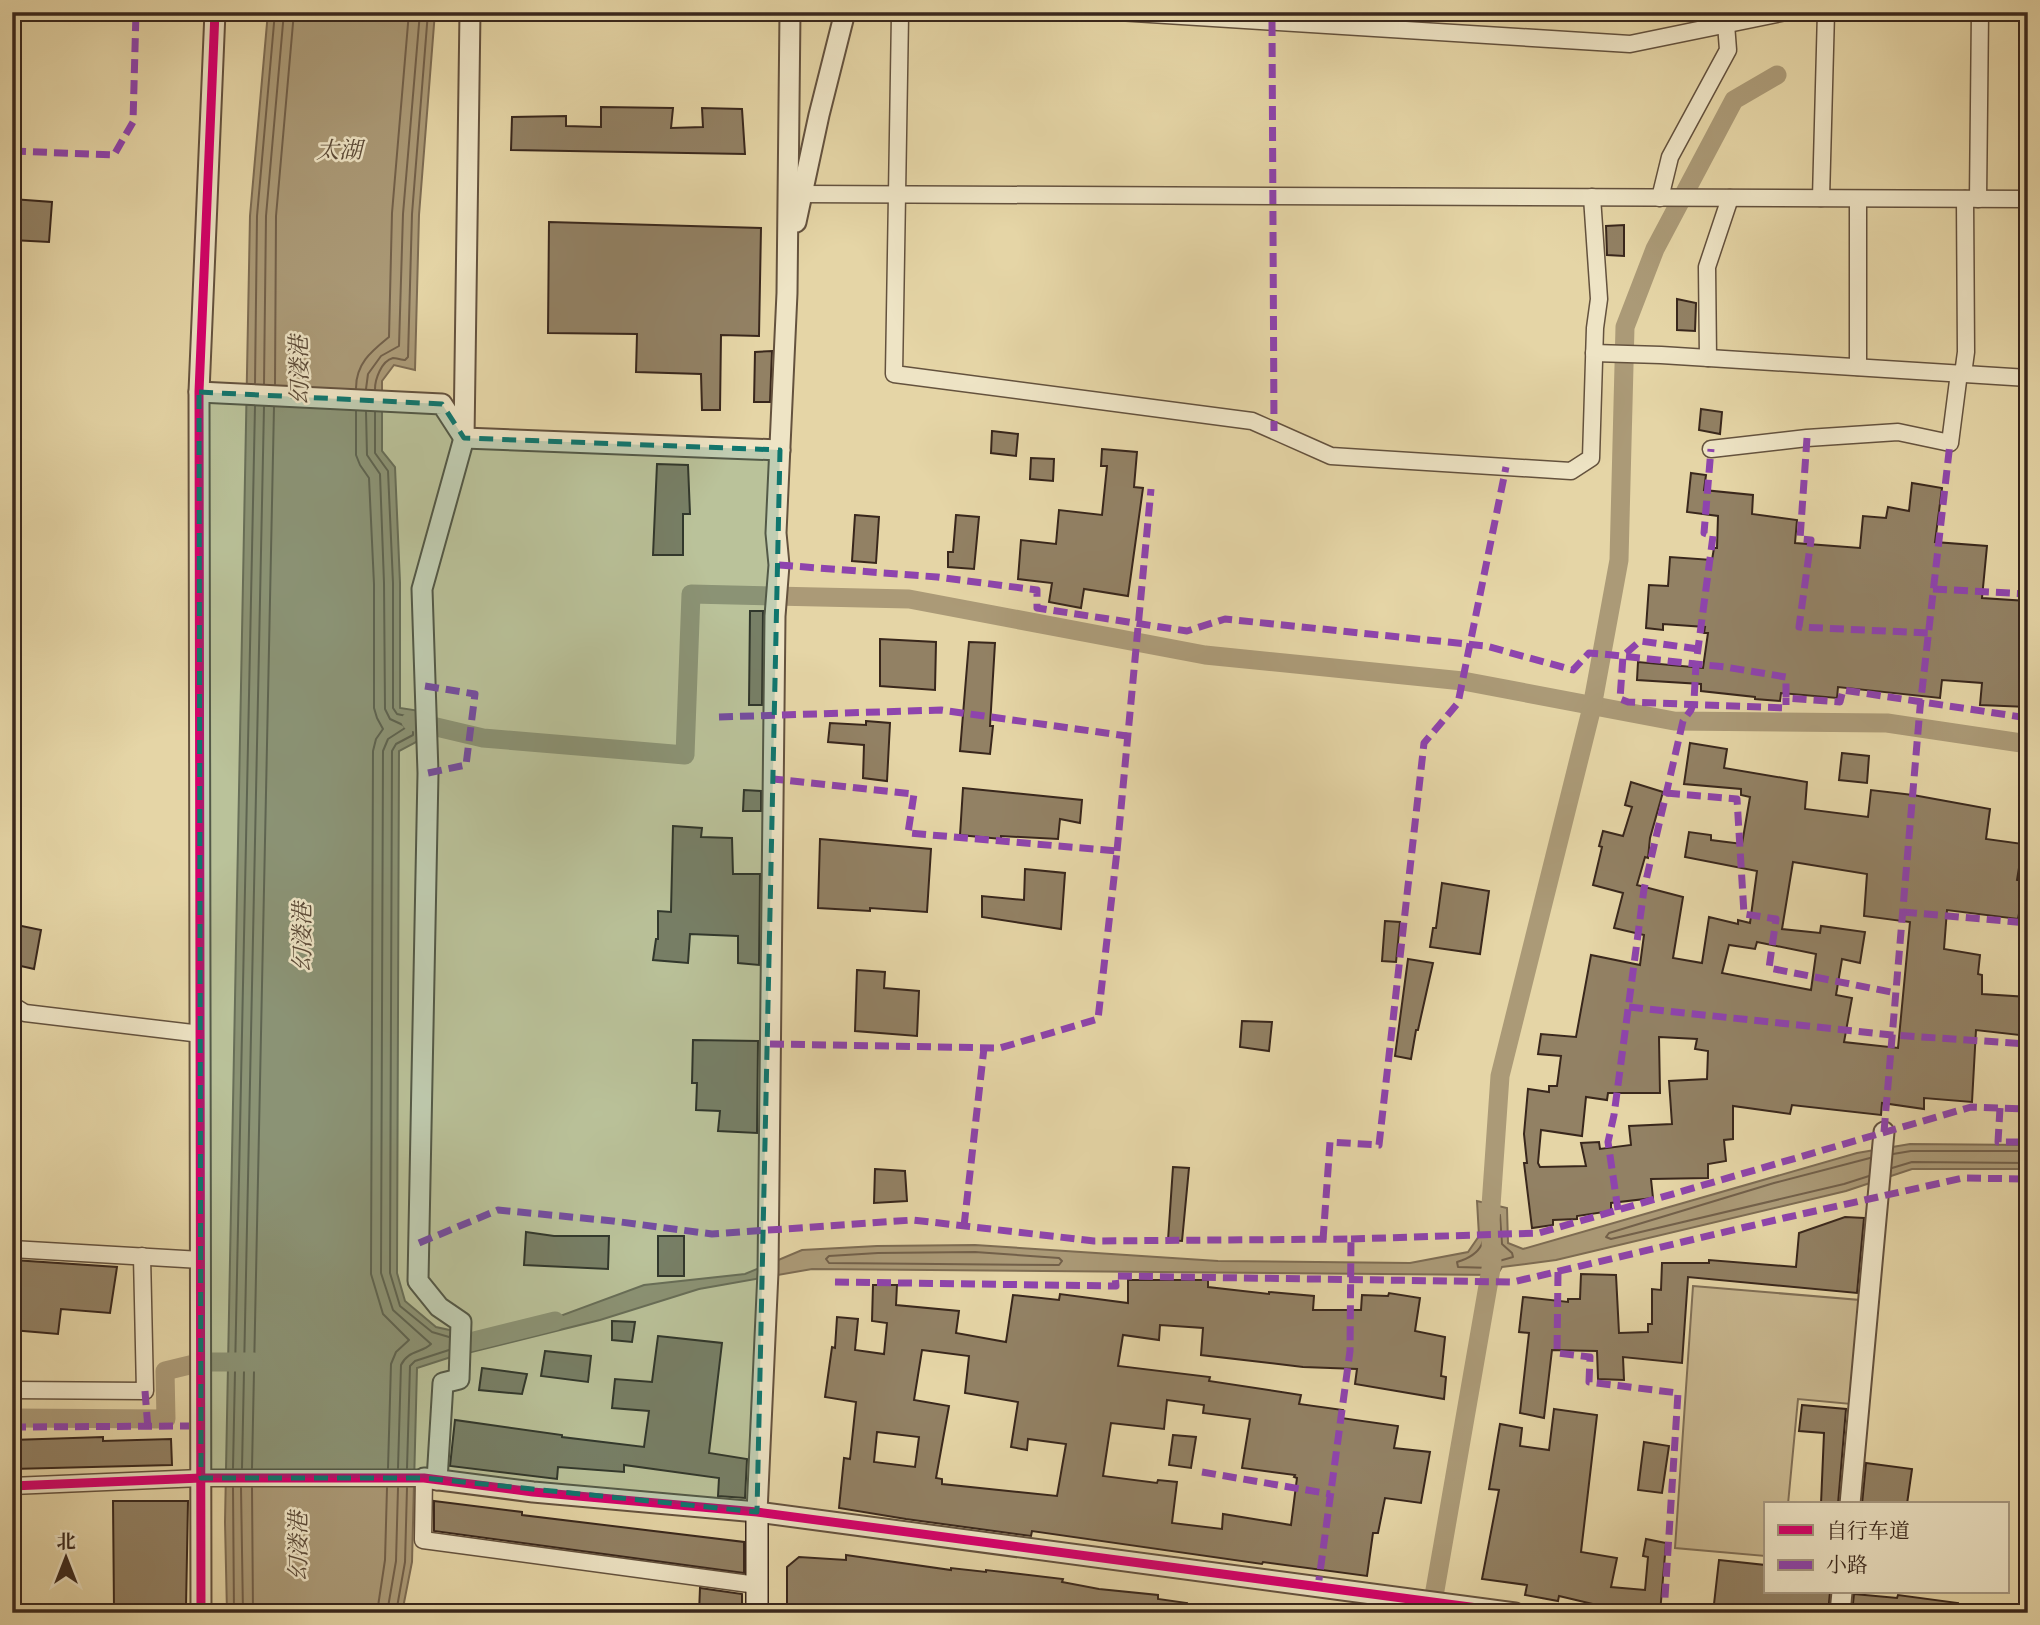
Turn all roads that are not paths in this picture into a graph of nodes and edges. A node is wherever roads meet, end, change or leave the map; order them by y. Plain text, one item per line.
1 (215, 12) edge
2 (470, 12) edge
3 (789, 12) edge
4 (845, 12) edge
5 (906, 12) edge
6 (1118, 12) edge
7 (1786, 12) edge
8 (1826, 12) edge
9 (1980, 12) edge
10 (1733, 19) edge
11 (802, 194) junction
12 (896, 194) junction
13 (1592, 197) junction
14 (1660, 198) junction
15 (1730, 198) junction
16 (1821, 198) junction
17 (1858, 198) junction
18 (1972, 199) junction
19 (2028, 199) edge
20 (786, 293) junction
21 (1594, 353) junction
22 (1708, 358) junction
23 (1858, 367) junction
24 (1961, 373) junction
25 (2028, 378) edge
26 (199, 392) junction
27 (464, 438) junction
28 (1711, 449) dead end
29 (780, 450) junction
30 (12, 1005) edge
31 (201, 1034) junction
32 (1884, 1132) dead end
33 (12, 1249) edge
34 (142, 1256) junction
35 (201, 1260) junction
36 (12, 1390) edge
37 (211, 1477) junction
38 (431, 1479) junction
39 (12, 1486) edge
40 (1850, 1502) edge
41 (757, 1512) junction
42 (757, 1585) junction
43 (1842, 1594) edge
44 (201, 1613) edge
45 (757, 1613) edge
46 (1515, 1613) edge
47 (1840, 1613) edge

1 - 26 street
2 - 27 street
3 - 20 street
4 - 11 street
5 - 12 street
6 - 10 street
7 - 10 street
8 - 16 street
9 - 18 street
10 - 14 street
11 - 12 street
11 - 20 street
12 - 13 street
12 - 21 street
13 - 14 street
13 - 21 street
14 - 15 street
15 - 16 street
15 - 22 street
16 - 17 street
17 - 18 street
17 - 23 street
18 - 19 street
18 - 24 street
20 - 29 street
21 - 22 street
22 - 23 street
23 - 24 street
24 - 25 street
24 - 28 street
26 - 27 street
26 - 31 street
27 - 29 street
27 - 38 street
29 - 41 street
30 - 31 street
31 - 35 street
32 - 40 street
33 - 34 street
34 - 35 street
34 - 36 street
35 - 37 street
37 - 38 street
37 - 39 street
37 - 44 street
38 - 41 street
38 - 42 street
41 - 42 main road
41 - 46 street
42 - 45 main road
43 - 47 street

